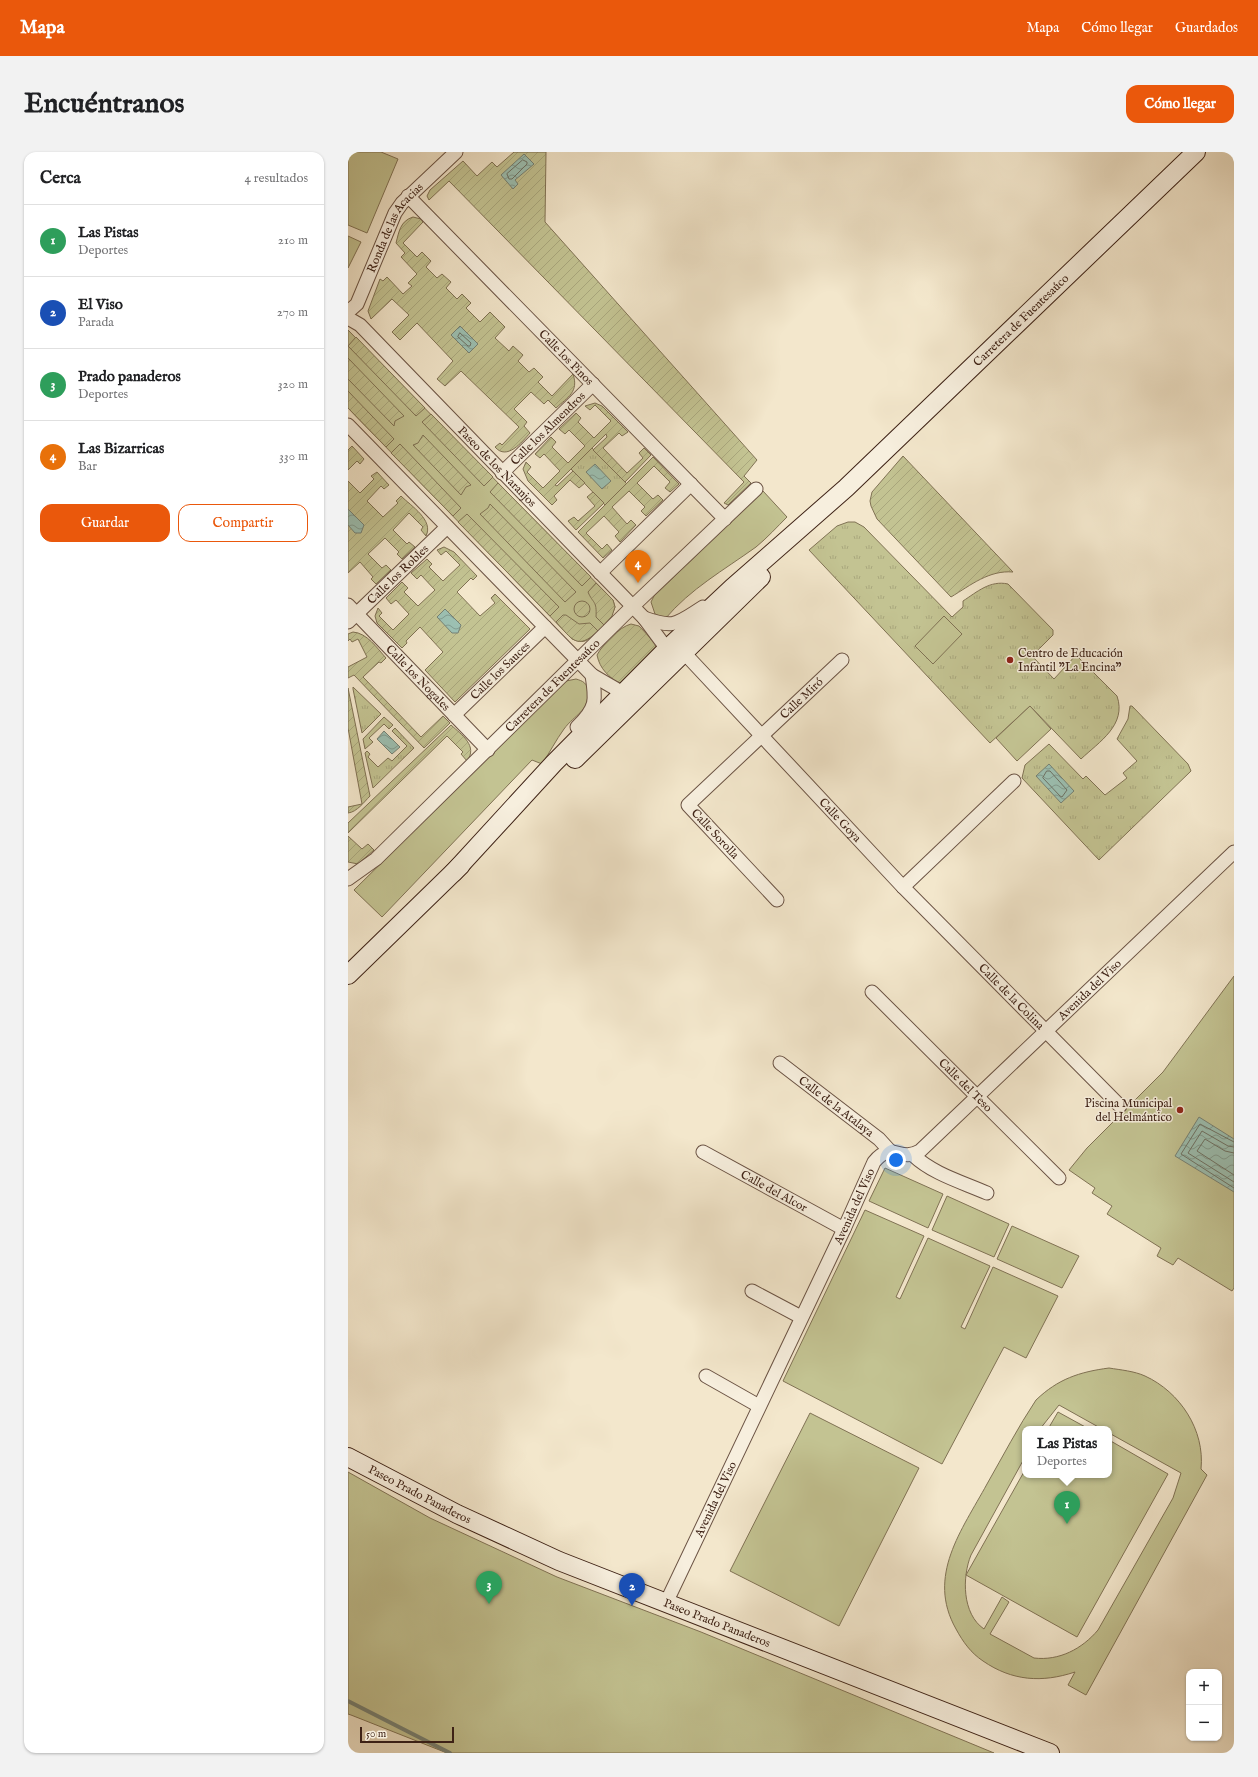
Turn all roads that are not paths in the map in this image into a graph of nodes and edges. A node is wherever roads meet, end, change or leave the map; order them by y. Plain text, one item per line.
1 (456, 152) edge
2 (1196, 152) edge
3 (408, 196) junction
4 (348, 312) edge
5 (348, 318) edge
6 (593, 384) junction
7 (348, 425) edge
8 (502, 473) junction
9 (691, 484) junction
10 (756, 488) dead end
11 (846, 488) junction
12 (725, 519) junction
13 (447, 527) junction
14 (600, 573) junction
15 (732, 588) junction
16 (348, 605) edge
17 (632, 607) junction
18 (353, 618) edge
19 (644, 618) junction
20 (545, 627) junction
21 (675, 652) junction
22 (842, 660) dead end
23 (579, 661) junction
24 (592, 675) junction
25 (631, 695) junction
26 (454, 715) junction
27 (761, 736) junction
28 (488, 750) junction
29 (554, 763) junction
30 (1014, 780) dead end
31 (1234, 852) edge
32 (453, 873) junction
33 (348, 880) edge
34 (903, 887) junction
35 (776, 900) dead end
36 (348, 975) edge
37 (872, 992) dead end
38 (1046, 1032) junction
39 (780, 1063) dead end
40 (978, 1097) junction
41 (1120, 1106) dead end
42 (890, 1151) junction
43 (703, 1152) dead end
44 (913, 1155) junction
45 (1059, 1178) dead end
46 (987, 1193) dead end
47 (844, 1229) junction
48 (752, 1291) dead end
49 (801, 1317) junction
50 (706, 1376) dead end
51 (759, 1406) junction
52 (348, 1457) edge
53 (666, 1603) junction
54 (1050, 1753) edge

1 - 3 street, Ronda de las Acacias
2 - 11 main road, Carretera de Fuentesaúco
3 - 4 street, Ronda de las Acacias
3 - 6 street, Calle los Pinos
5 - 8 street, Paseo de los Naranjos
6 - 8 street, Calle los Almendros
6 - 9 street, Calle los Pinos
7 - 13 street
8 - 14 street, Paseo de los Naranjos
9 - 12 street, Calle los Pinos
9 - 14 street
10 - 12 street, Carretera de Fuentesaúco
11 - 15 main road, Carretera de Fuentesaúco
11 - 21 main road, Carretera de Fuentesaúco
12 - 17 street, Carretera de Fuentesaúco
13 - 18 street, Calle los Robles
13 - 20 street
14 - 17 street, Paseo de los Naranjos
15 - 19 street, Paseo de los Naranjos
15 - 21 main road, Carretera de Fuentesaúco
16 - 18 street, Calle los Nogales
17 - 19 street, Paseo de los Naranjos
17 - 23 street, Carretera de Fuentesaúco
18 - 26 street, Calle los Nogales
19 - 21 street, Paseo de los Naranjos
20 - 23 street
20 - 26 street, Calle los Sauces
21 - 25 main road
21 - 27 street, Calle Goya
22 - 27 street, Calle Miró
23 - 24 street
23 - 28 street, Carretera de Fuentesaúco
24 - 25 street
24 - 29 street
25 - 29 main road
25 - 32 main road
26 - 28 street, Calle los Nogales
27 - 34 street, Calle Goya
27 - 35 street, Calle Sorolla
28 - 33 street, Carretera de Fuentesaúco
29 - 32 main road
30 - 34 street
31 - 38 street, Avenida del Viso
32 - 36 main road
34 - 38 street, Calle de la Colina
37 - 40 street, Calle del Teso
38 - 40 street, Avenida del Viso
38 - 41 street, Calle de la Colina
39 - 42 street, Calle de la Atalaya
40 - 44 street, Avenida del Viso
40 - 45 street, Calle del Teso
42 - 44 street
42 - 47 street, Avenida del Viso
43 - 47 street, Calle del Alcor
44 - 46 street
47 - 49 street, Avenida del Viso
48 - 49 street
49 - 51 street, Avenida del Viso
50 - 51 street
51 - 53 street, Avenida del Viso
52 - 53 main road, Paseo Prado Panaderos
53 - 54 main road, Paseo Prado Panaderos

